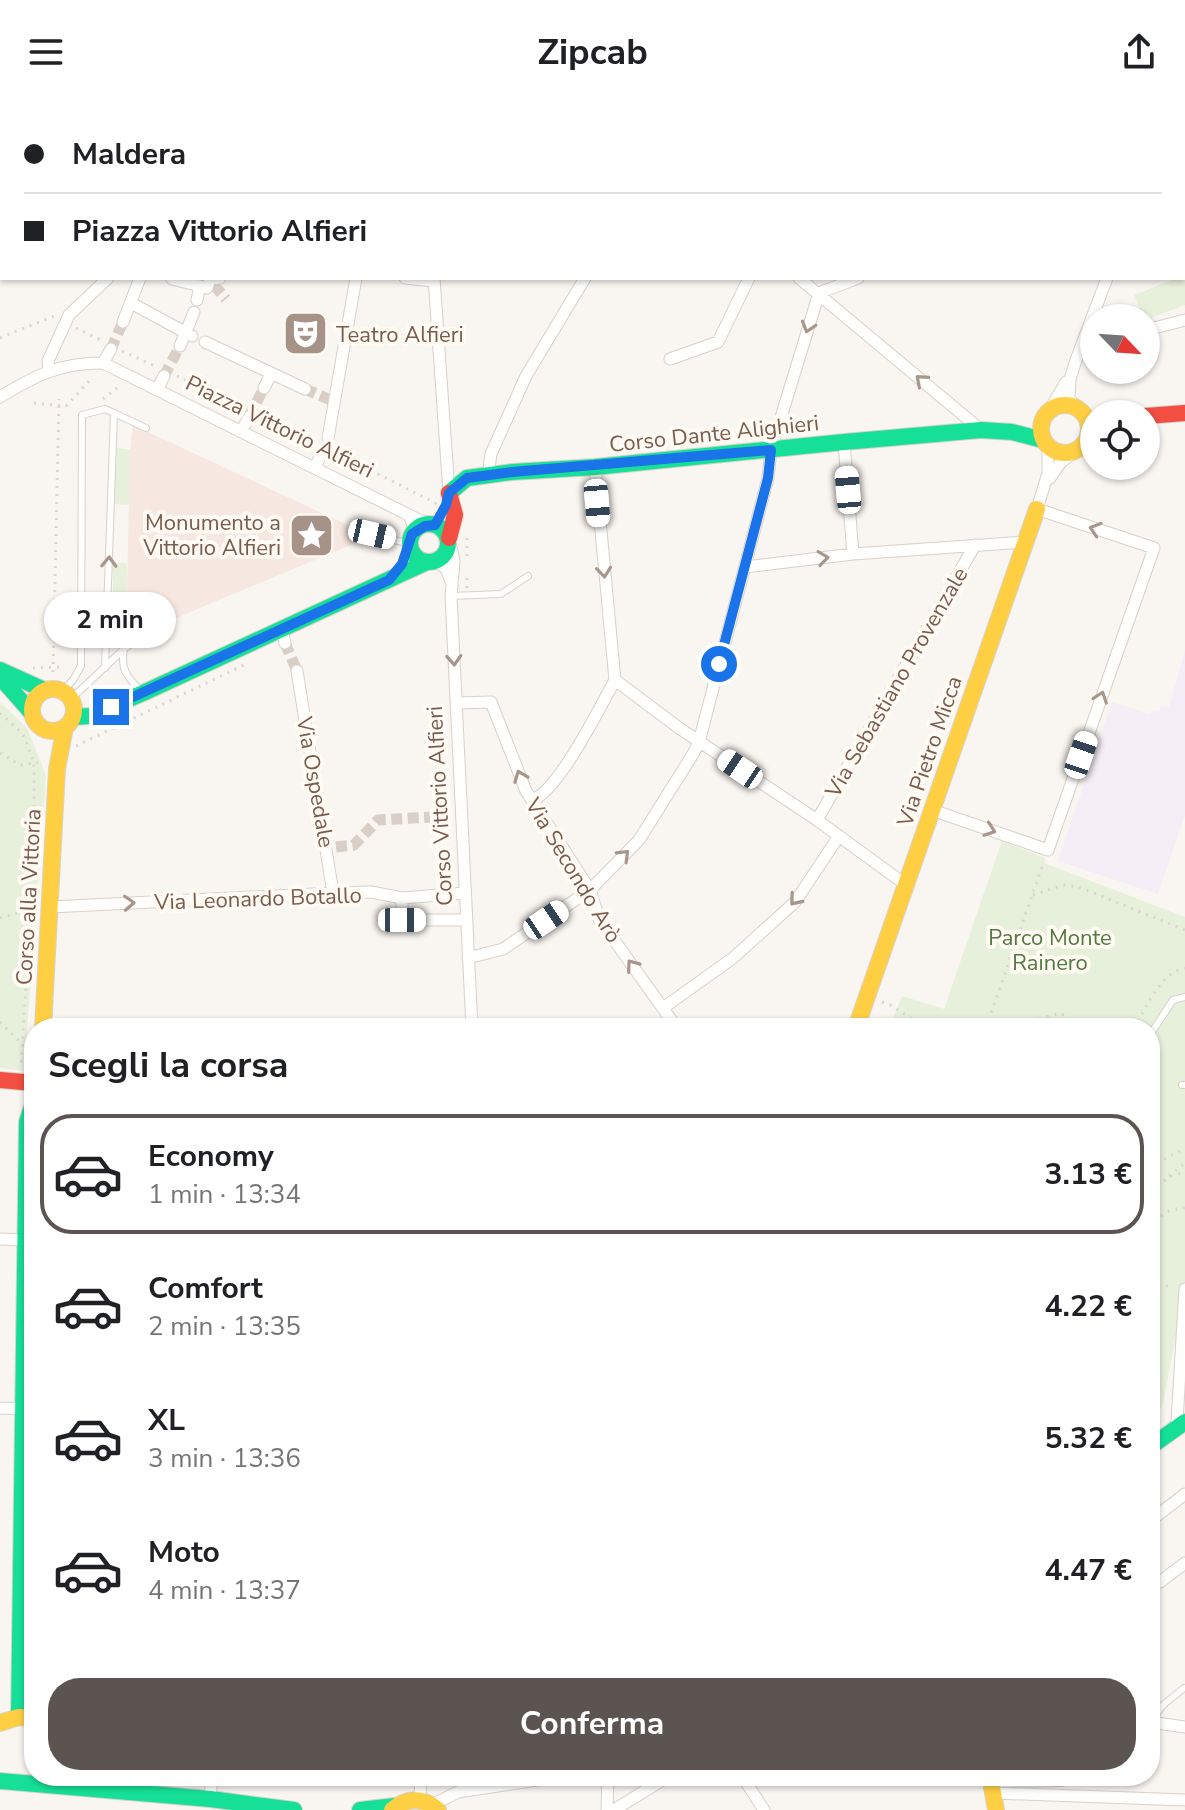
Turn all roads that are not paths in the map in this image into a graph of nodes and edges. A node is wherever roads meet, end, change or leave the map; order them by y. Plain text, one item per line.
1 (106, 280) edge
2 (139, 280) edge
3 (185, 280) edge
4 (356, 280) edge
5 (434, 280) edge
6 (584, 280) edge
7 (748, 280) edge
8 (802, 280) edge
9 (853, 280) edge
10 (1106, 280) edge
11 (211, 282) edge
12 (819, 293) junction
13 (131, 303) junction
14 (1099, 304) edge
15 (1183, 320) edge
16 (123, 322) tunnel mouth
17 (1160, 326) edge
18 (205, 342) dead end
19 (111, 349) tunnel mouth
20 (1080, 353) edge
21 (670, 359) dead end
22 (103, 363) junction
23 (1075, 364) junction
24 (49, 370) junction
25 (271, 374) junction
26 (164, 376) tunnel mouth
27 (264, 388) tunnel mouth
28 (305, 389) tunnel mouth
29 (157, 390) junction
30 (0, 397) edge
31 (1080, 409) edge
32 (1048, 411) junction
33 (1080, 411) edge
34 (114, 413) junction
35 (1185, 413) edge
36 (1160, 415) edge
37 (249, 417) tunnel mouth
38 (146, 428) dead end
39 (985, 430) junction
40 (241, 432) junction
41 (328, 438) dead end
42 (844, 442) junction
43 (1046, 443) junction
44 (1080, 444) edge
45 (1080, 445) edge
46 (771, 450) junction
47 (322, 452) dead end
48 (595, 467) junction
49 (315, 468) junction
50 (488, 475) junction
51 (1044, 489) junction
52 (449, 493) junction
53 (1037, 509) junction
54 (418, 531) junction
55 (362, 534) dead end
56 (449, 538) junction
57 (1024, 542) junction
58 (975, 545) junction
59 (853, 554) junction
60 (431, 561) junction
61 (745, 567) junction
62 (528, 576) dead end
63 (389, 580) junction
64 (451, 582) junction
65 (451, 596) junction
66 (143, 635) dead end
67 (125, 648) junction
68 (105, 668) junction
69 (0, 670) edge
70 (297, 671) tunnel mouth
71 (0, 677) edge
72 (615, 680) junction
73 (44, 690) junction
74 (143, 693) junction
75 (456, 703) junction
76 (69, 708) junction
77 (31, 712) junction
78 (42, 729) junction
79 (699, 742) junction
80 (49, 766) junction
81 (532, 800) junction
82 (932, 810) junction
83 (817, 820) junction
84 (839, 836) junction
85 (906, 885) junction
86 (590, 890) junction
87 (333, 893) junction
88 (465, 893) junction
89 (402, 898) junction
90 (51, 907) junction
91 (467, 920) junction
92 (468, 958) junction
93 (1185, 997) edge
94 (663, 1008) junction
95 (44, 1018) edge
96 (471, 1018) edge
97 (670, 1018) edge
98 (860, 1018) edge
99 (1160, 1019) edge
100 (0, 1080) edge
101 (24, 1083) edge
102 (0, 1239) edge
103 (24, 1240) edge
104 (1181, 1288) edge
105 (0, 1408) edge
106 (24, 1409) edge
107 (1180, 1426) edge
108 (1160, 1440) edge
109 (1185, 1494) edge
110 (1160, 1513) edge
111 (1185, 1563) edge
112 (1160, 1582) edge
113 (1184, 1688) edge
114 (1160, 1709) edge
115 (24, 1718) edge
116 (0, 1723) edge
117 (1160, 1723) edge
118 (1185, 1727) edge
119 (0, 1781) edge
120 (24, 1781) edge
121 (126, 1786) edge
122 (211, 1786) edge
123 (498, 1786) edge
124 (608, 1786) edge
125 (653, 1786) edge
126 (748, 1786) edge
127 (1036, 1786) edge
128 (993, 1791) edge
129 (210, 1799) junction
130 (1185, 1800) edge
131 (430, 1805) edge
132 (393, 1808) edge
133 (294, 1810) edge
134 (360, 1810) edge
135 (607, 1810) edge
136 (614, 1810) edge
137 (764, 1810) edge

1 - 24 street
2 - 13 street
3 - 11 street
4 - 41 street
5 - 52 street, Corso Vittorio Alfieri
6 - 50 street
7 - 21 street
8 - 12 street
9 - 12 street
10 - 14 street
11 - 13 street
39 -> 12 street
12 -> 46 street
13 - 16 street
15 - 17 street
18 - 25 street
19 - 22 street
20 - 23 street
22 - 24 street
22 - 29 street, Piazza Vittorio Alfieri
23 - 31 street
23 - 32 street
24 - 30 street
25 - 27 street
25 - 28 street
26 - 29 street
29 - 40 street, Piazza Vittorio Alfieri
32 - 33 street
32 - 39 street, Corso Dante Alighieri
32 - 43 street
34 - 38 lane
68 -> 34 lane
34 - 76 lane
35 - 36 street
37 - 40 street
39 - 42 street, Corso Dante Alighieri
39 - 43 street, Corso Dante Alighieri
40 - 49 street, Piazza Vittorio Alfieri
42 - 46 street, Corso Dante Alighieri
42 - 59 street
43 - 44 street
43 - 51 street, Via Pietro Micca
45 - 51 street, Via Pietro Micca
46 - 48 street, Corso Dante Alighieri
46 - 61 street
47 - 49 street
48 - 50 street, Corso Dante Alighieri
48 -> 72 street
49 - 54 street, Piazza Vittorio Alfieri
50 - 52 street, Corso Dante Alighieri
51 - 53 street, Via Pietro Micca
52 - 54 street, Corso Vittorio Alfieri
52 - 56 street, Corso Vittorio Alfieri
53 - 57 street, Via Pietro Micca
82 -> 53 street
54 - 55 lane
54 - 56 street
54 - 60 street
54 - 63 street
56 - 60 street
56 - 64 street, Corso Vittorio Alfieri
57 - 58 street
57 - 82 street, Via Pietro Micca
58 - 59 street
58 - 83 street, Via Sebastiano Provenzale
61 -> 59 street
60 - 63 street
60 - 64 street
61 - 79 street
62 - 65 lane
63 - 74 street
64 - 65 street, Corso Vittorio Alfieri
65 -> 75 street, Corso Vittorio Alfieri
66 - 67 lane
67 - 68 lane
67 - 74 lane
68 - 76 lane
69 - 73 street
70 - 87 street, Via Ospedale
71 - 77 street, Corso alla Vittoria
72 - 79 street
72 - 81 street
73 - 76 street
73 - 77 street
74 - 76 street
81 -> 75 street, Via Secondo Arò
75 - 88 street, Corso Vittorio Alfieri
76 - 78 street
76 - 80 street, Corso alla Vittoria
77 - 78 street, Corso alla Vittoria
78 - 80 street, Corso alla Vittoria
79 - 83 street
86 -> 79 street
80 - 90 street, Corso alla Vittoria
81 - 86 street, Via Secondo Arò
82 - 85 street, Via Pietro Micca
83 - 84 street
84 - 85 street
84 -> 94 street
85 - 98 street, Via Pietro Micca
86 - 92 street
94 -> 86 street, Via Secondo Arò
87 - 89 street, Via Leonardo Botallo
90 -> 87 street, Via Leonardo Botallo
88 - 89 street, Via Leonardo Botallo
88 - 91 street, Corso Vittorio Alfieri
89 - 91 street
90 - 95 street, Corso alla Vittoria
91 - 92 street, Corso Vittorio Alfieri
92 - 96 street, Corso Vittorio Alfieri
93 - 99 lane
94 - 97 street, Via Secondo Arò
100 - 101 street
102 - 103 street
104 - 107 street
105 - 106 street
107 - 108 street
109 - 110 street
111 - 112 street
113 - 114 lane
115 - 116 street
117 - 118 street
119 - 120 street
121 - 129 street
122 - 129 street
123 - 131 street
124 - 135 street
125 - 136 street
126 - 137 street
127 - 128 lane
128 - 130 street
129 - 133 street
131 - 132 street
132 - 134 street

